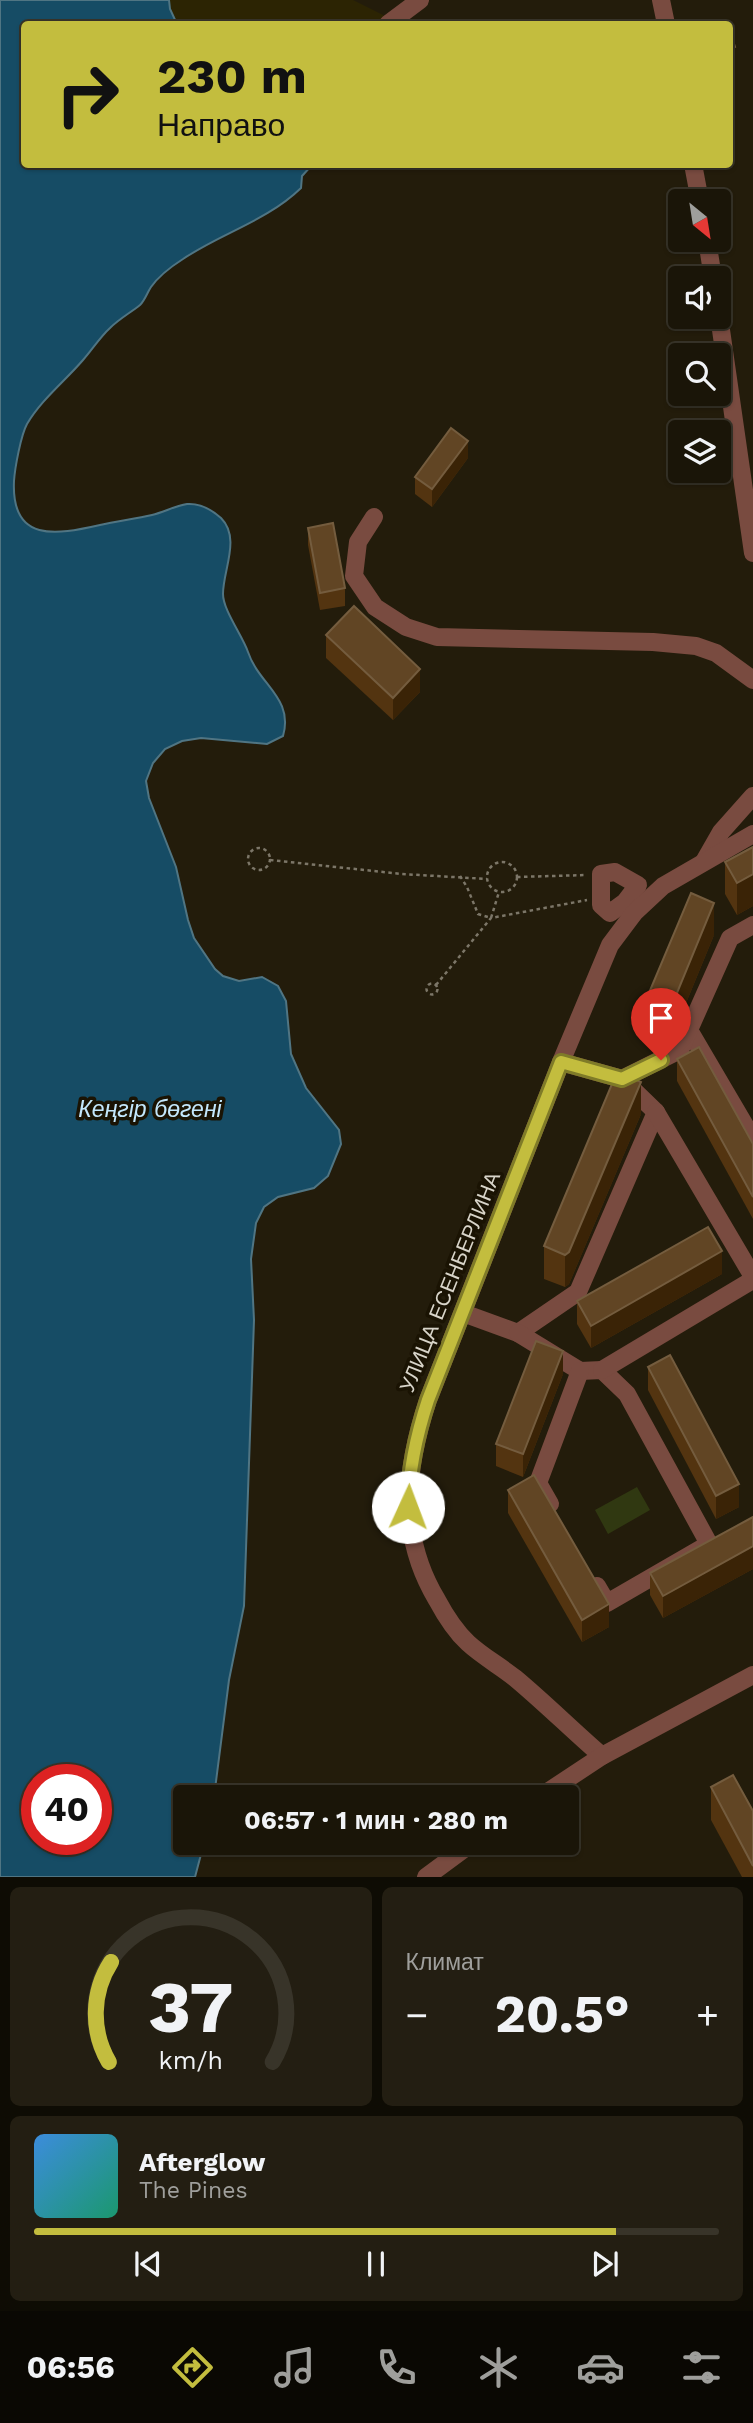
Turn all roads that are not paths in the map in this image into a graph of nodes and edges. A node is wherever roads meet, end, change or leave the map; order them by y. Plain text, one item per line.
1 (420, 0) edge
2 (661, 0) edge
3 (391, 21) edge
4 (665, 21) edge
5 (694, 168) edge
6 (698, 189) edge
7 (721, 329) edge
8 (374, 517) dead end
9 (753, 553) edge
10 (753, 680) edge
11 (753, 796) edge
12 (753, 834) edge
13 (702, 863) junction
14 (629, 907) junction
15 (753, 925) edge
16 (689, 1030) junction
17 (561, 1062) junction
18 (622, 1079) junction
19 (656, 1112) junction
20 (753, 1139) edge
21 (463, 1313) junction
22 (518, 1333) junction
23 (602, 1370) junction
24 (580, 1371) junction
25 (558, 1519) edge
26 (586, 1567) edge
27 (753, 1675) edge
28 (602, 1756) junction
29 (558, 1785) edge
30 (456, 1855) edge
31 (426, 1877) edge

1 - 3 street
2 - 4 street
5 - 6 street
7 - 9 street
8 - 10 street
11 - 13 street
12 - 13 street, УЛИЦА ЕСЕНБЕРЛИНА
13 - 14 street, УЛИЦА ЕСЕНБЕРЛИНА
14 - 14 street
14 - 17 street, УЛИЦА ЕСЕНБЕРЛИНА
15 - 16 street
16 - 18 street
16 - 20 street
17 - 18 street
17 - 21 street, УЛИЦА ЕСЕНБЕРЛИНА
18 - 19 street
19 - 22 street
19 - 23 street
21 - 22 street
21 - 28 street, УЛИЦА ЕСЕНБЕРЛИНА
22 - 24 street
23 - 24 street
23 - 26 street
24 - 25 street
27 - 28 street
28 - 29 street
30 - 31 street

